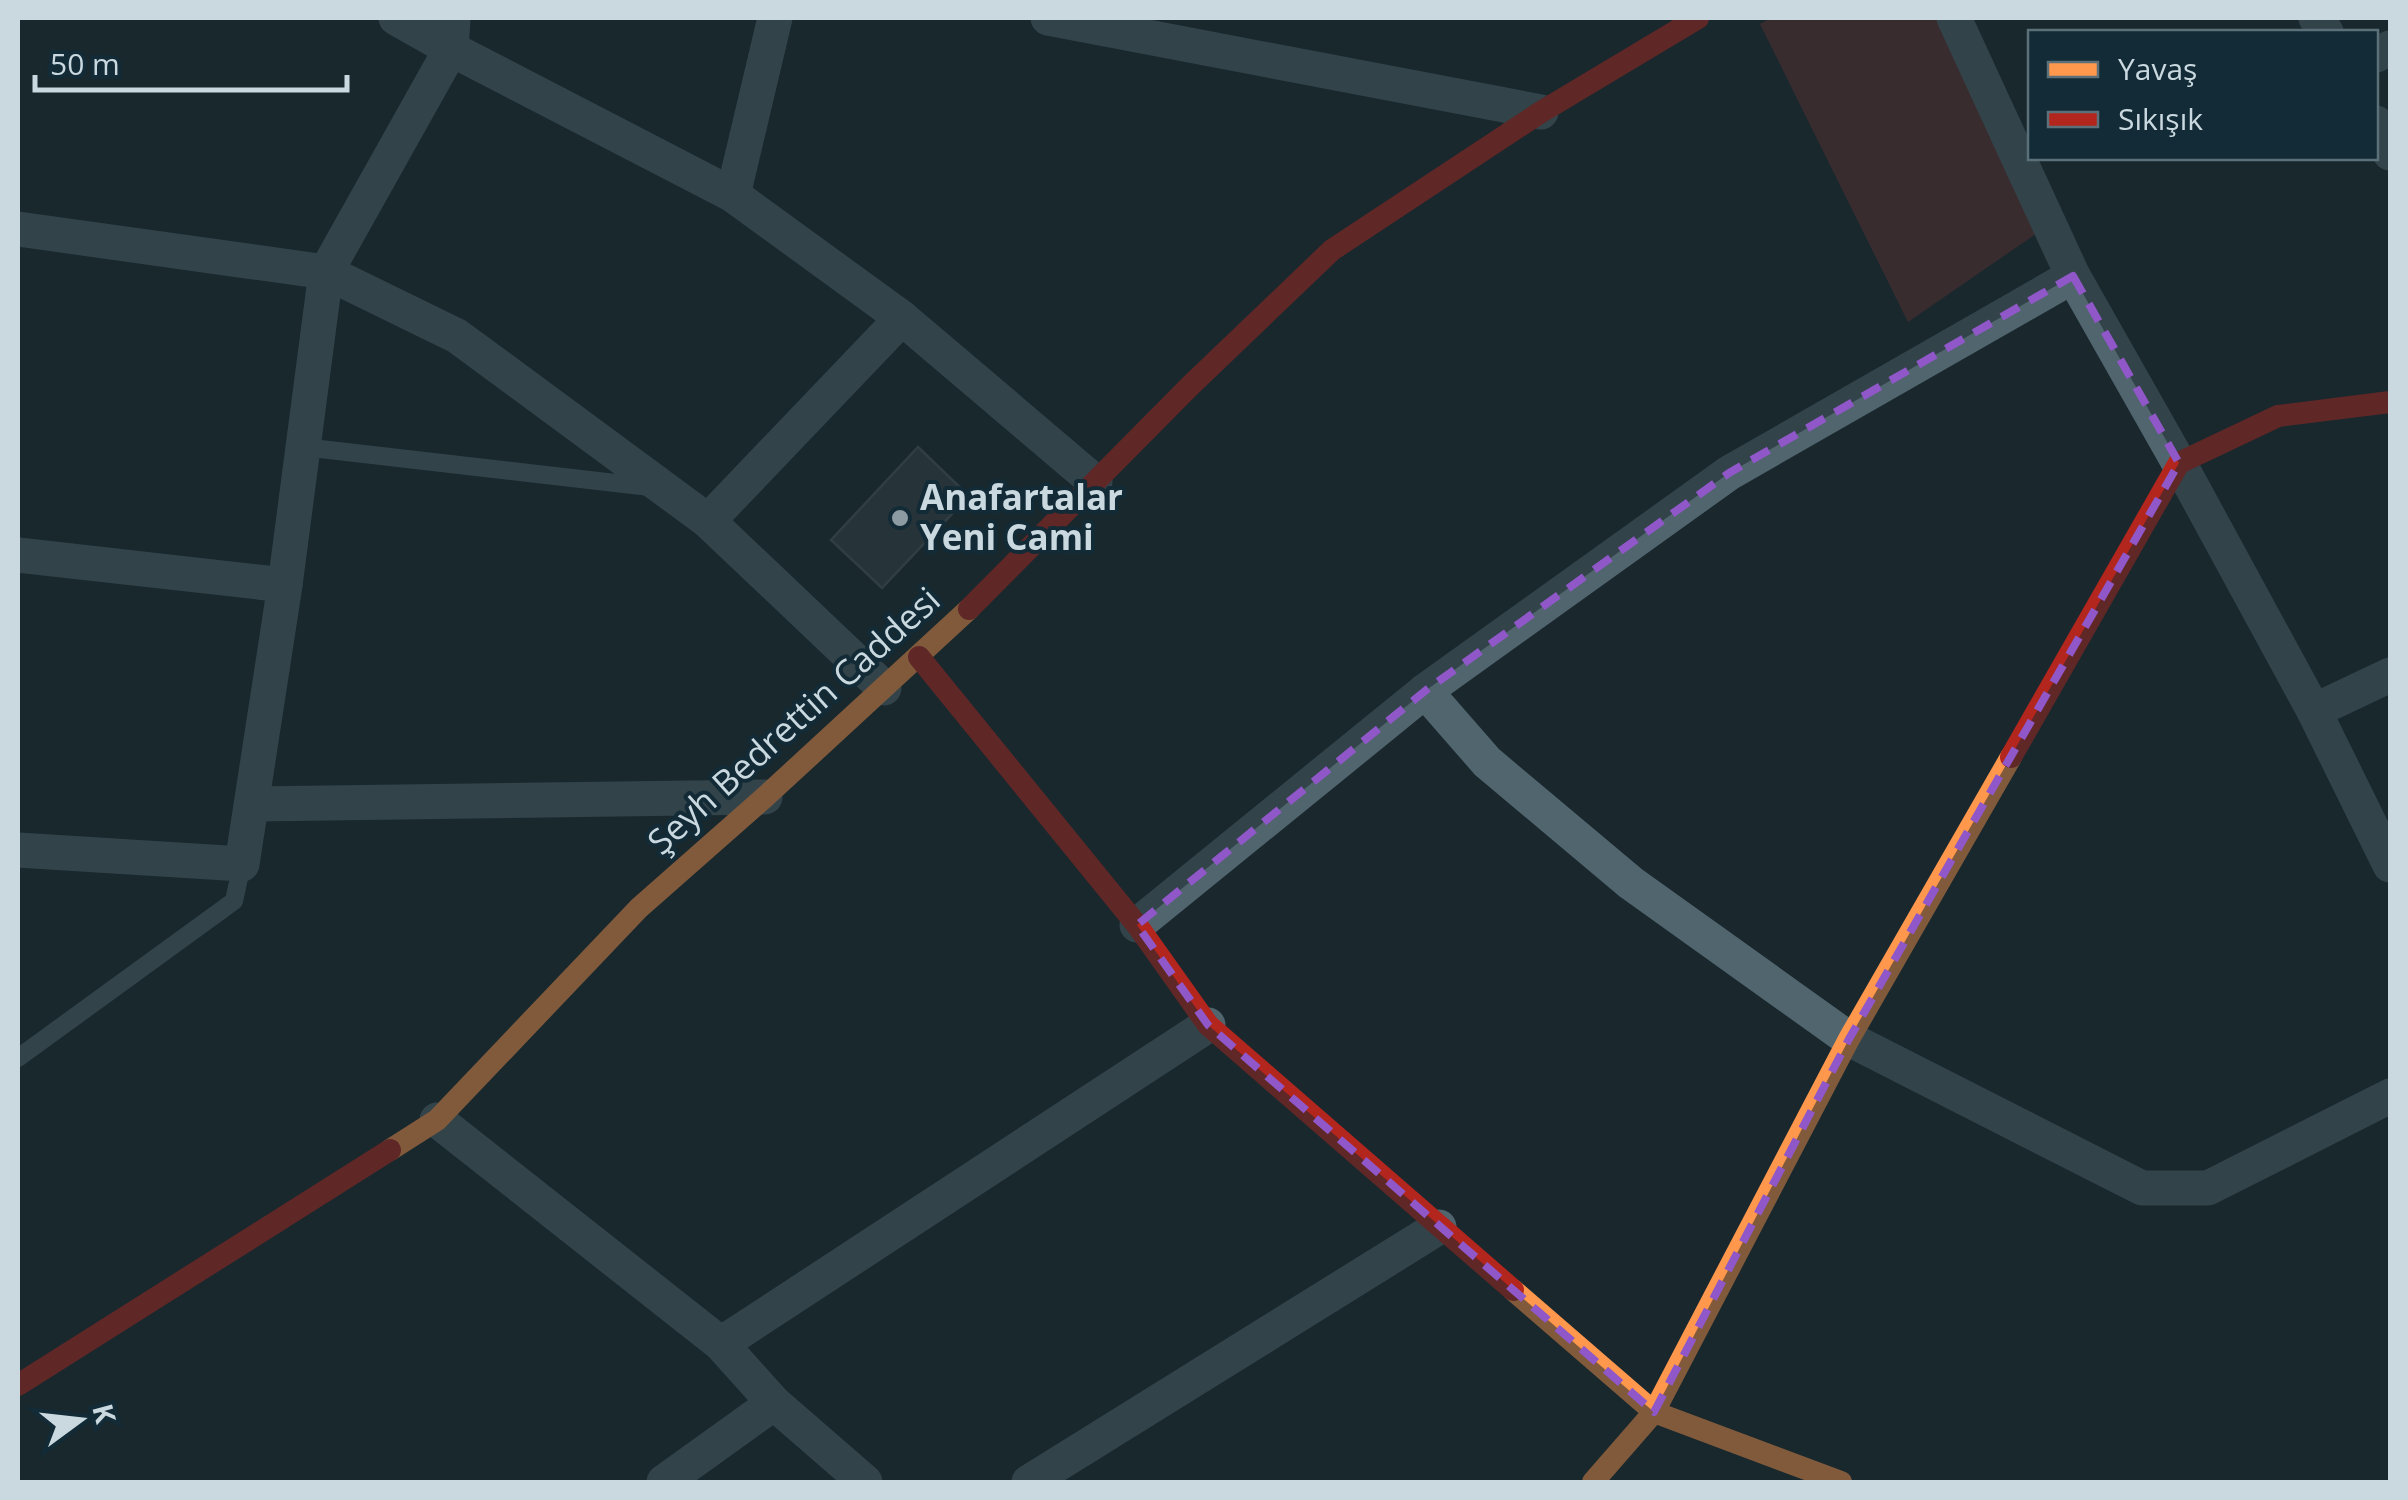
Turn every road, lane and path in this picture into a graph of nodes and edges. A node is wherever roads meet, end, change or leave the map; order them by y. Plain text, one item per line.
1 (396, 18) edge
2 (775, 18) edge
3 (1048, 18) edge
4 (1698, 18) edge
5 (1954, 18) edge
6 (452, 33) edge
7 (1541, 112) junction
8 (2378, 127) edge
9 (2390, 153) edge
10 (732, 195) junction
11 (18, 228) edge
12 (326, 272) junction
13 (2073, 276) junction
14 (902, 318) junction
15 (2390, 402) edge
16 (303, 448) junction
17 (2179, 464) junction
18 (1095, 482) junction
19 (666, 489) junction
20 (708, 520) junction
21 (18, 555) edge
22 (285, 585) junction
23 (919, 657) junction
24 (2390, 675) edge
25 (884, 688) junction
26 (1425, 691) junction
27 (2314, 711) junction
28 (765, 797) junction
29 (252, 804) junction
30 (18, 850) edge
31 (242, 864) junction
32 (2390, 865) edge
33 (1136, 925) junction
34 (1208, 1024) junction
35 (1849, 1039) junction
36 (18, 1058) edge
37 (2390, 1096) edge
38 (437, 1120) junction
39 (1440, 1227) junction
40 (721, 1344) junction
41 (18, 1385) edge
42 (774, 1403) junction
43 (1654, 1412) junction
44 (664, 1482) edge
45 (865, 1482) edge
46 (1029, 1482) edge
47 (1593, 1482) edge
48 (1841, 1482) edge

1 - 6 street
2 - 10 street
3 - 7 street
4 - 7 street, Şeyh Bedrettin Caddesi
5 - 13 street
6 - 10 street
6 - 12 street
7 - 18 street, Şeyh Bedrettin Caddesi
8 - 9 street
10 - 14 street
11 - 12 street
12 - 16 street
12 - 19 street
13 - 17 street
13 - 26 street
14 - 18 street
14 - 20 street
15 - 17 street
16 - 19 lane
16 - 22 street
17 - 27 street
17 - 35 street
18 - 23 street, Şeyh Bedrettin Caddesi
19 - 20 street
20 - 25 street
21 - 22 street
22 - 29 street
23 - 25 street, Şeyh Bedrettin Caddesi
23 - 33 street
24 - 27 street
25 - 28 street, Şeyh Bedrettin Caddesi
26 - 33 street
26 - 35 street
27 - 32 street
28 - 29 street
28 - 38 street, Şeyh Bedrettin Caddesi
29 - 31 street
30 - 31 street
31 - 36 lane
33 - 34 street
34 - 39 street
34 - 40 street
35 - 37 street
35 - 43 street
38 - 40 street
38 - 41 street, Şeyh Bedrettin Caddesi
39 - 43 street
39 - 46 street
40 - 42 street
42 - 44 street
42 - 45 street
43 - 47 street
43 - 48 street

